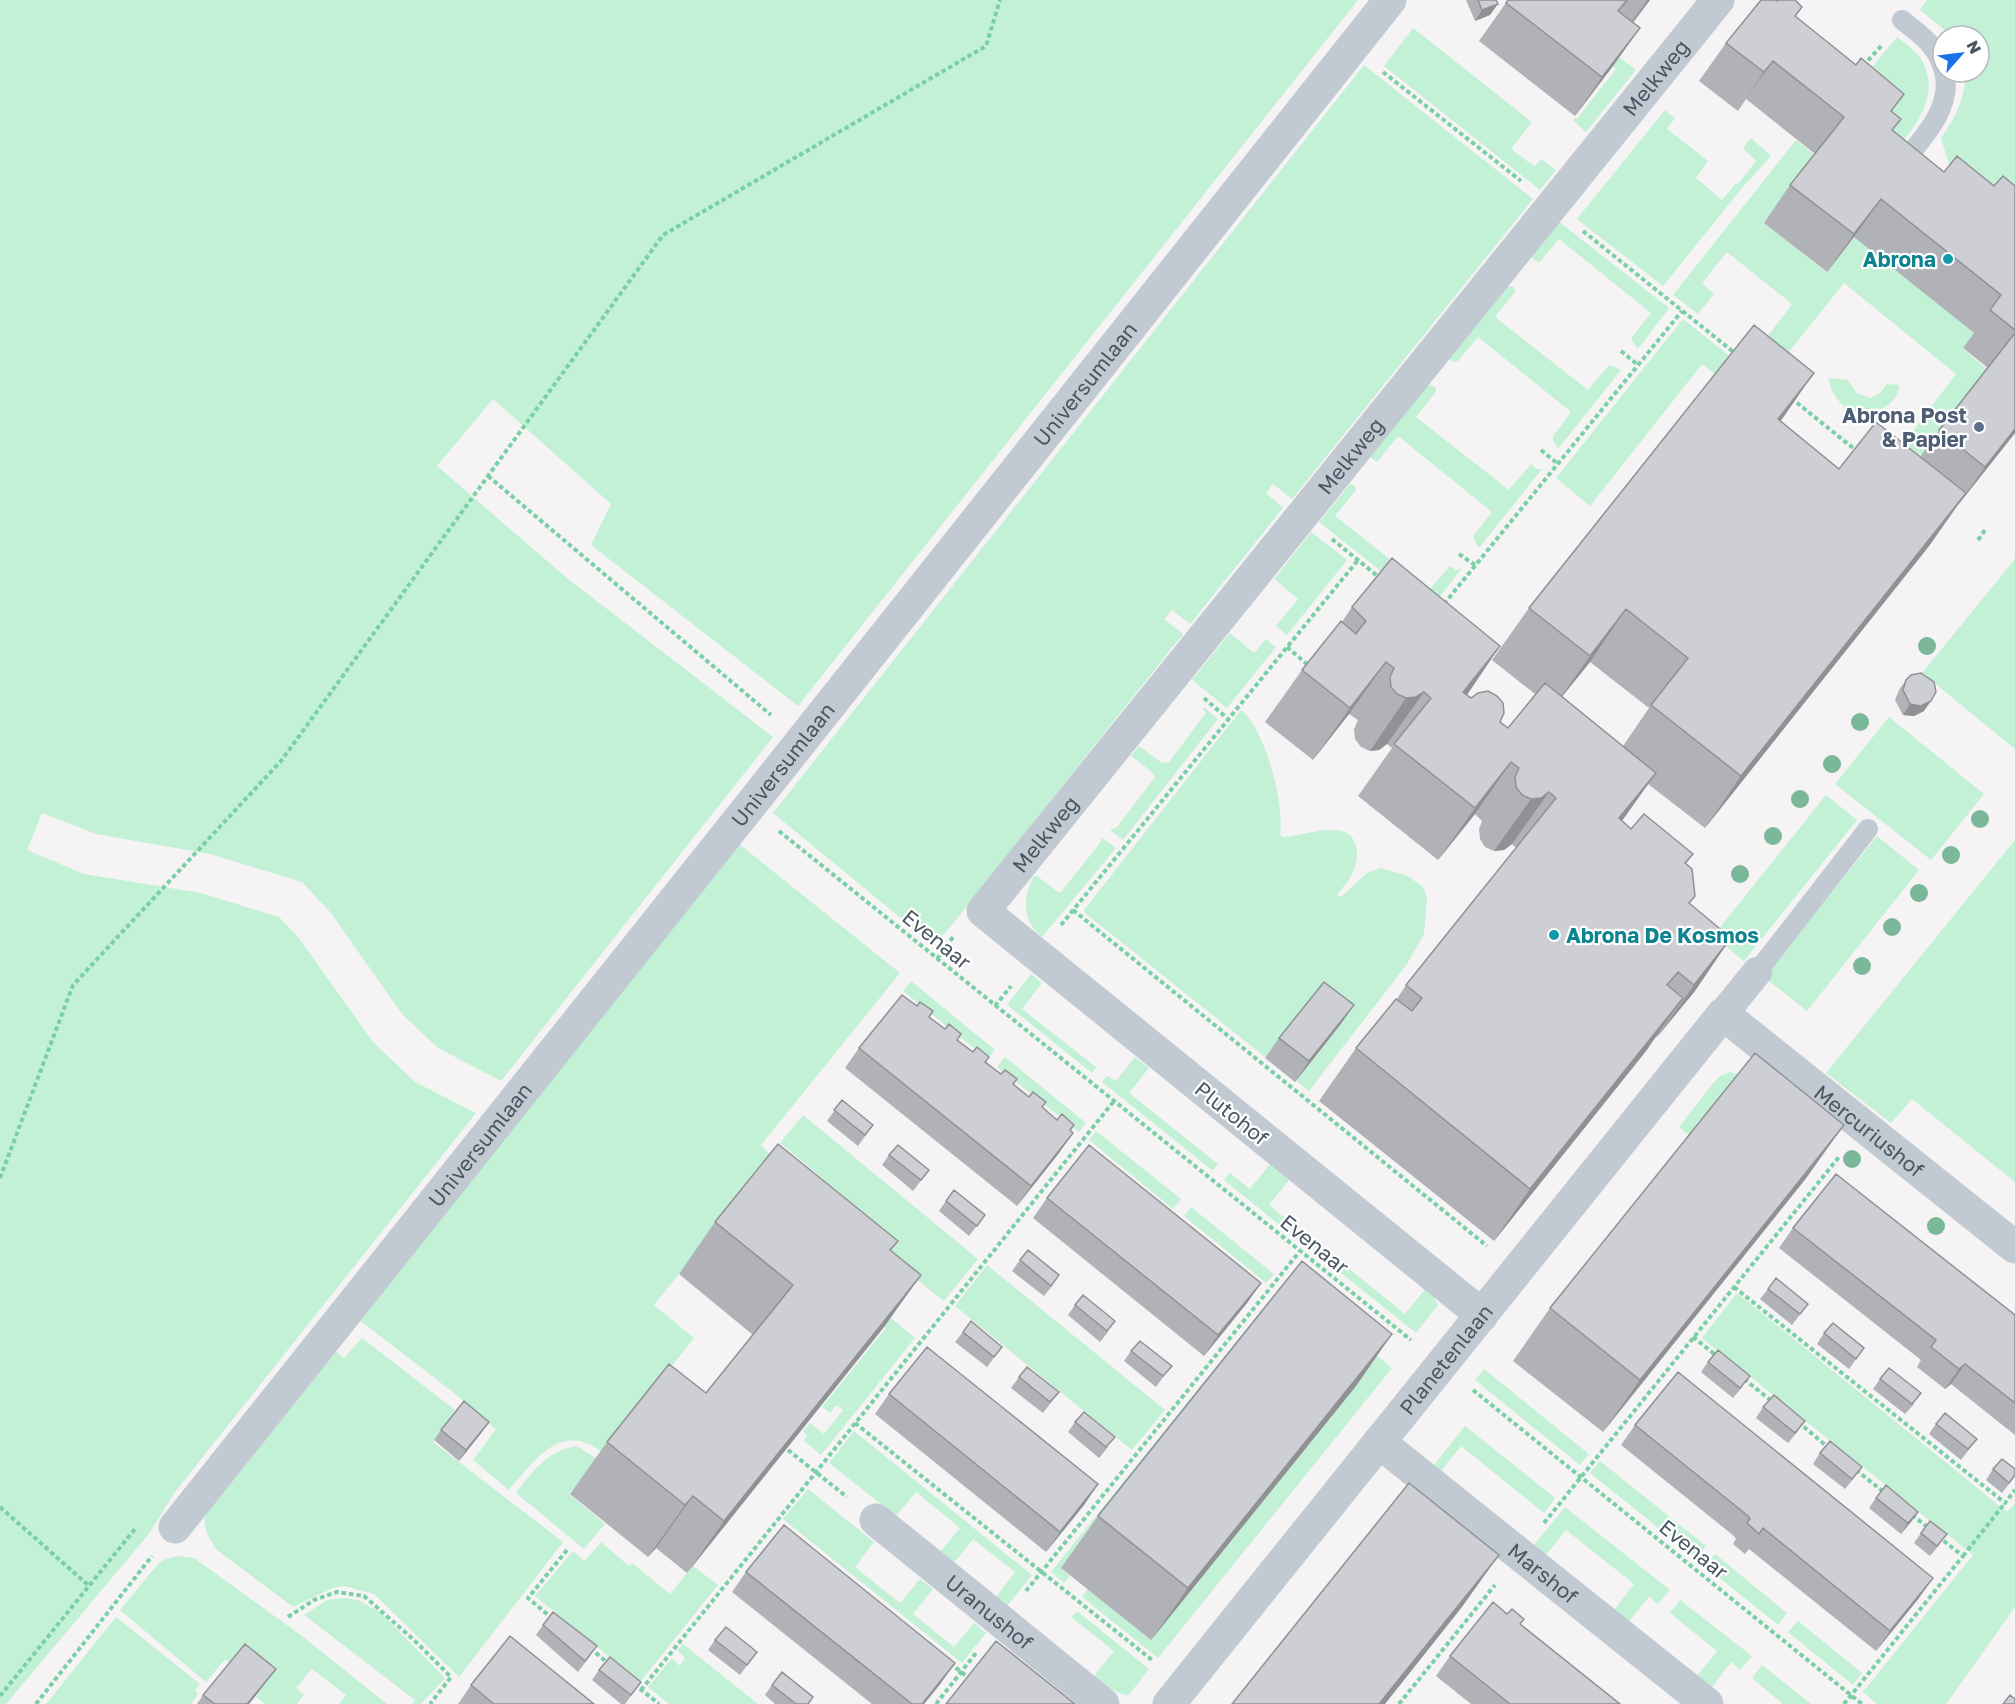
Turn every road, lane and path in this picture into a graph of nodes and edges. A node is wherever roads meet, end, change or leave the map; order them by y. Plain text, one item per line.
1 (1000, 0) edge
2 (1390, 0) edge
3 (1718, 0) edge
4 (1902, 20) joint
5 (1931, 45) edge
6 (1376, 66) dead end
7 (1860, 71) edge
8 (1945, 84) edge
9 (1900, 166) edge
10 (1552, 205) junction
11 (1682, 311) junction
12 (1621, 351) dead end
13 (1737, 355) edge
14 (1638, 364) junction
15 (1783, 392) edge
16 (1540, 450) dead end
17 (1865, 457) edge
18 (1558, 464) junction
19 (488, 476) junction
20 (1302, 515) junction
21 (1985, 530) dead end
22 (1978, 540) dead end
23 (1459, 554) dead end
24 (1358, 560) junction
25 (1474, 565) junction
26 (1385, 582) edge
27 (1438, 610) edge
28 (1287, 647) junction
29 (1310, 666) edge
30 (774, 717) dead end
31 (749, 807) junction
32 (1868, 829) dead end
33 (1073, 910) junction
34 (983, 911) joint
35 (1037, 954) junction
36 (1757, 972) joint
37 (995, 1006) junction
38 (1723, 1014) junction
39 (1114, 1101) junction
40 (1863, 1126) junction
41 (1826, 1172) junction
42 (0, 1178) edge
43 (1835, 1179) edge
44 (2015, 1247) edge
45 (1300, 1251) junction
46 (1517, 1270) junction
47 (1734, 1287) junction
48 (1482, 1315) junction
49 (1693, 1337) junction
50 (1721, 1360) edge
51 (1441, 1365) junction
52 (1740, 1375) edge
53 (1777, 1405) edge
54 (1795, 1420) edge
55 (855, 1423) junction
56 (1379, 1442) junction
57 (788, 1450) edge
58 (1833, 1450) edge
59 (1851, 1466) edge
60 (816, 1472) junction
61 (1581, 1477) junction
62 (2015, 1490) edge
63 (1888, 1496) edge
64 (2004, 1503) junction
65 (0, 1507) edge
66 (1907, 1511) edge
67 (876, 1520) joint
68 (175, 1527) joint
69 (567, 1550) dead end
70 (1519, 1554) junction
71 (1962, 1556) junction
72 (1041, 1572) junction
73 (88, 1585) dead end
74 (288, 1617) dead end
75 (554, 1619) edge
76 (1001, 1622) junction
77 (589, 1647) edge
78 (942, 1658) edge
79 (615, 1669) edge
80 (961, 1672) junction
81 (632, 1683) edge
82 (977, 1685) edge
83 (641, 1690) junction
84 (1176, 1694) edge
85 (1851, 1695) junction
86 (36, 1704) edge
87 (430, 1704) edge
88 (659, 1704) edge
89 (936, 1704) edge
90 (1103, 1704) edge
91 (1399, 1704) edge
92 (1707, 1704) edge
93 (1844, 1704) edge
94 (1863, 1704) edge

1 - 19 path
2 - 31 street, Universumlaan
3 - 10 street, Melkweg
4 - 5 lane
4 - 7 path
6 - 10 path
8 - 9 lane
10 - 11 path
10 - 20 street, Melkweg
11 - 13 path
11 - 14 path
12 - 14 path
14 - 18 path
15 - 17 path
16 - 18 path
18 - 25 path
19 - 30 path
19 - 42 path
20 - 24 path
20 - 34 street, Melkweg
21 - 22 path
23 - 25 path
24 - 26 path
24 - 28 path
25 - 27 path
28 - 29 path
28 - 33 path
31 - 37 path, Evenaar
31 - 68 street, Universumlaan
32 - 36 lane
33 - 35 path
33 - 46 path
34 - 35 street, Plutohof
35 - 37 path
35 - 48 street, Plutohof
36 - 38 street
37 - 39 path, Evenaar
38 - 40 street, Mercuriushof
38 - 46 street, Planetenlaan
39 - 45 path, Evenaar
39 - 55 path
40 - 41 path
40 - 44 street, Mercuriushof
41 - 43 path
41 - 47 path
45 - 51 path, Evenaar
45 - 72 path
46 - 48 street, Planetenlaan
47 - 49 path
47 - 64 path
48 - 51 street, Planetenlaan
49 - 50 path
49 - 61 path
51 - 56 street, Planetenlaan
51 - 61 path, Evenaar
52 - 53 path
54 - 58 path
55 - 60 path
55 - 72 path
56 - 70 street, Marshof
56 - 84 street, Planetenlaan
57 - 60 path
59 - 63 path
60 - 67 path
60 - 83 path
61 - 70 path
61 - 85 path, Evenaar
62 - 64 path
64 - 71 path
65 - 73 path
66 - 71 path
67 - 76 street, Uranushof
68 - 86 path
69 - 75 path
70 - 91 path
70 - 92 street, Marshof
71 - 85 path
72 - 76 path
72 - 84 path
74 - 87 path
76 - 80 path
76 - 90 street, Uranushof
77 - 79 path
78 - 80 path
80 - 82 path
80 - 89 path
81 - 83 path
83 - 88 path
85 - 93 path
85 - 94 path, Evenaar

